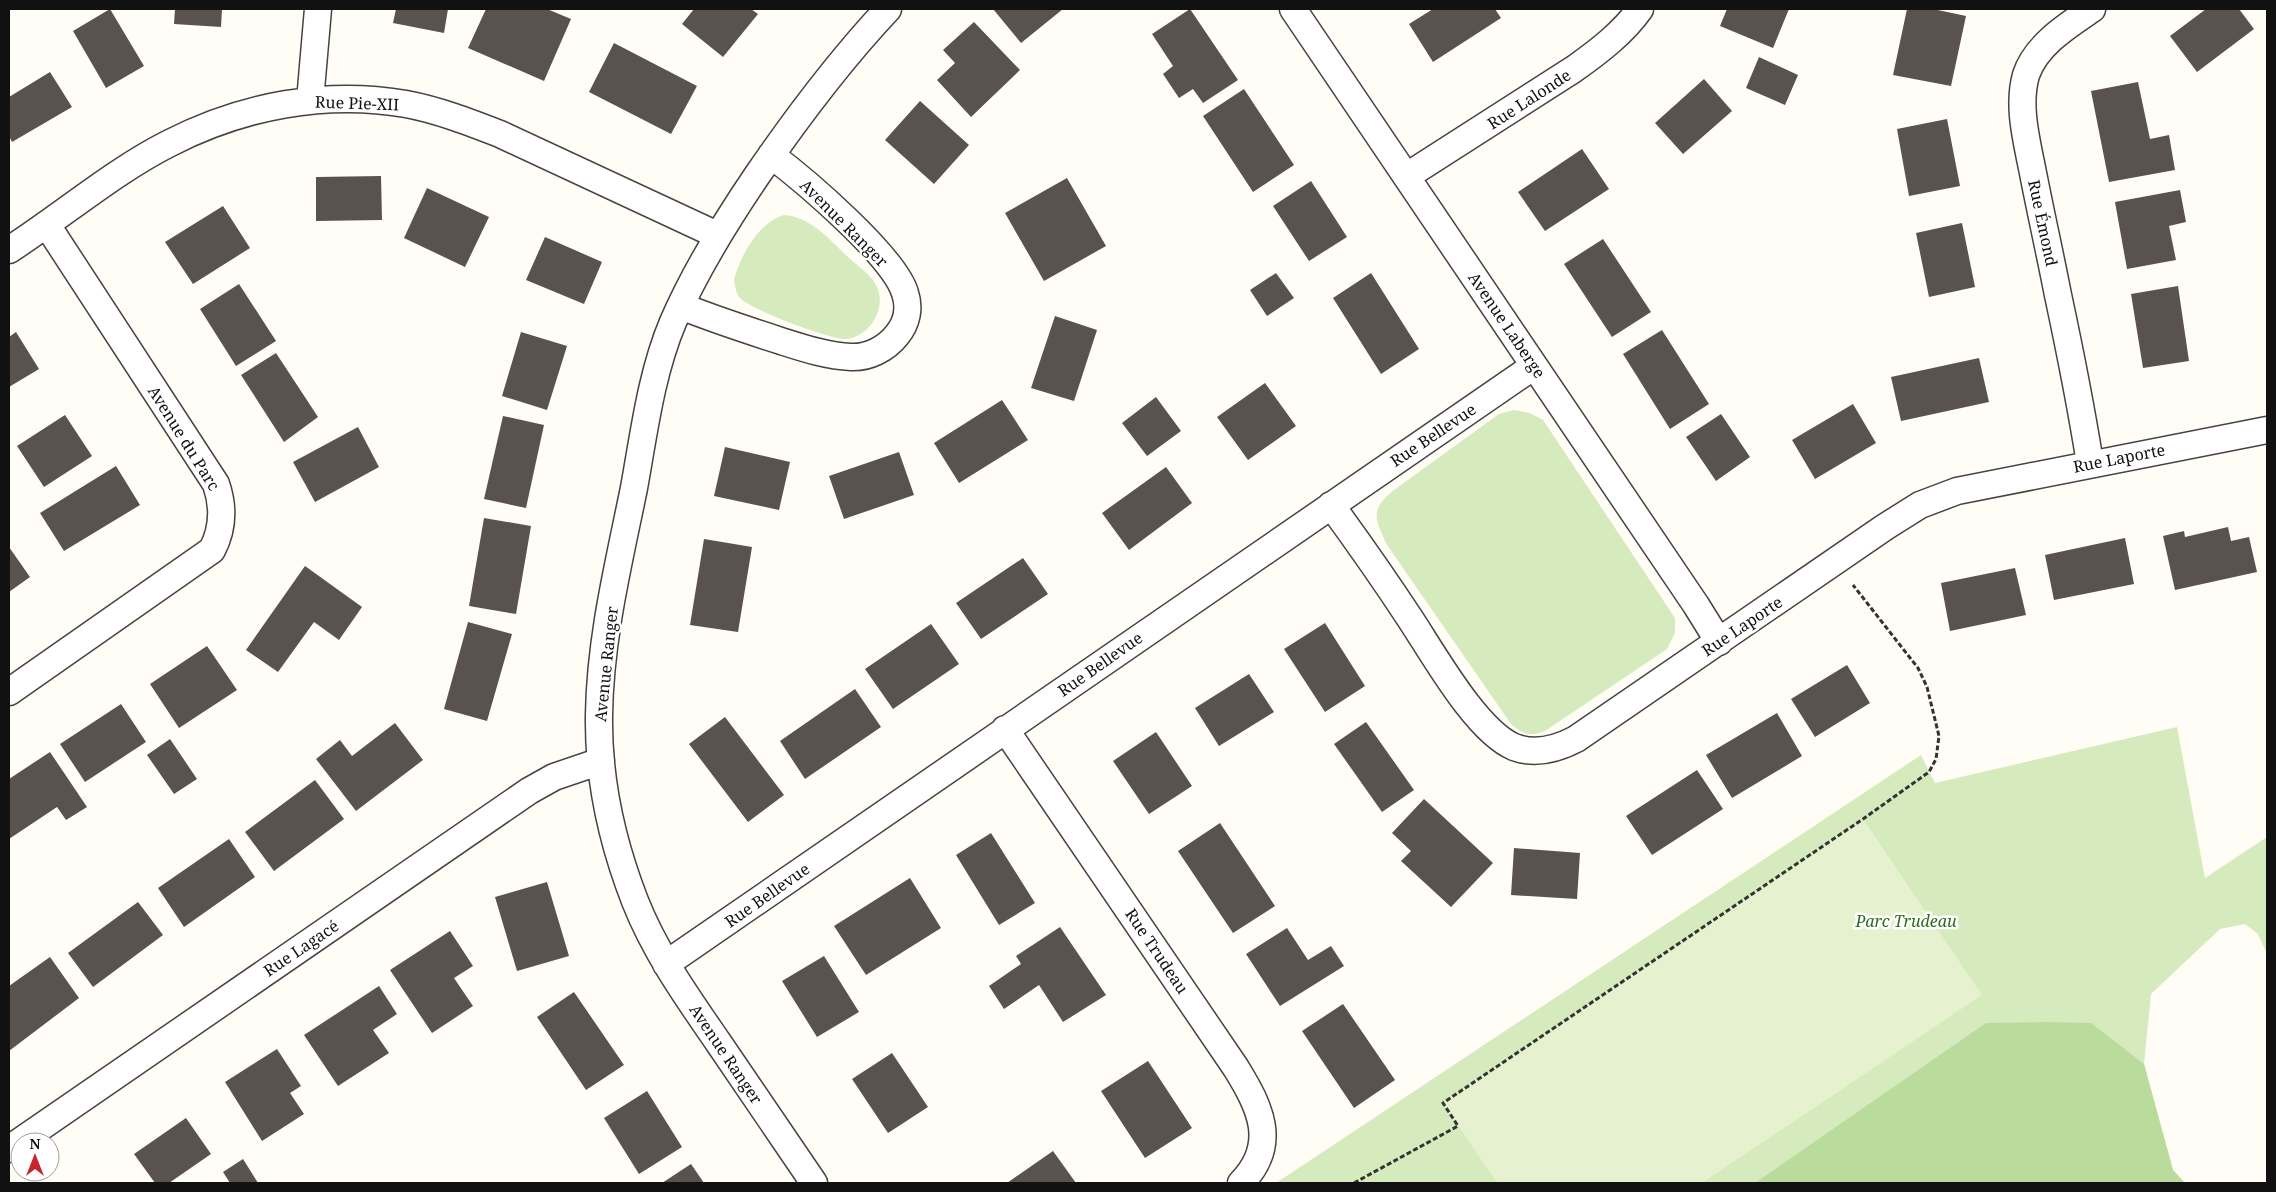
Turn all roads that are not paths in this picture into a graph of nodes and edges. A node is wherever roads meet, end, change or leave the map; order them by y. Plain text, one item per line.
1 (318, 9) edge
2 (888, 9) edge
3 (1293, 9) edge
4 (1640, 9) edge
5 (2092, 9) edge
6 (310, 101) junction
7 (771, 155) junction
8 (1408, 176) junction
9 (47, 225) junction
10 (718, 235) junction
11 (9, 250) edge
12 (680, 306) junction
13 (1534, 366) junction
14 (2267, 430) edge
15 (2090, 463) junction
16 (1331, 505) junction
17 (1719, 642) junction
18 (9, 692) edge
19 (1005, 729) junction
20 (601, 761) junction
21 (666, 964) junction
22 (9, 1149) edge
23 (814, 1183) edge
24 (1241, 1183) edge

1 - 6 street
2 - 7 street, Avenue Ranger
3 - 8 street, Avenue Laberge
4 - 8 street, Rue Lalonde
5 - 15 street, Rue Émond
6 - 9 street, Rue Pie-XII
6 - 10 street, Rue Pie-XII
7 - 10 street, Avenue Ranger
7 - 12 street, Avenue Ranger
8 - 13 street, Avenue Laberge
9 - 11 street, Rue Pie-XII
9 - 18 street, Avenue du Parc
10 - 12 street, Avenue Ranger
12 - 20 street, Avenue Ranger
13 - 16 street, Rue Bellevue
13 - 17 street, Avenue Laberge
14 - 15 street, Rue Laporte
15 - 17 street, Rue Laporte
16 - 17 street, Rue Laporte
16 - 19 street, Rue Bellevue
19 - 21 street, Rue Bellevue
19 - 24 street, Rue Trudeau
20 - 21 street, Avenue Ranger
20 - 22 street, Rue Lagacé
21 - 23 street, Avenue Ranger

